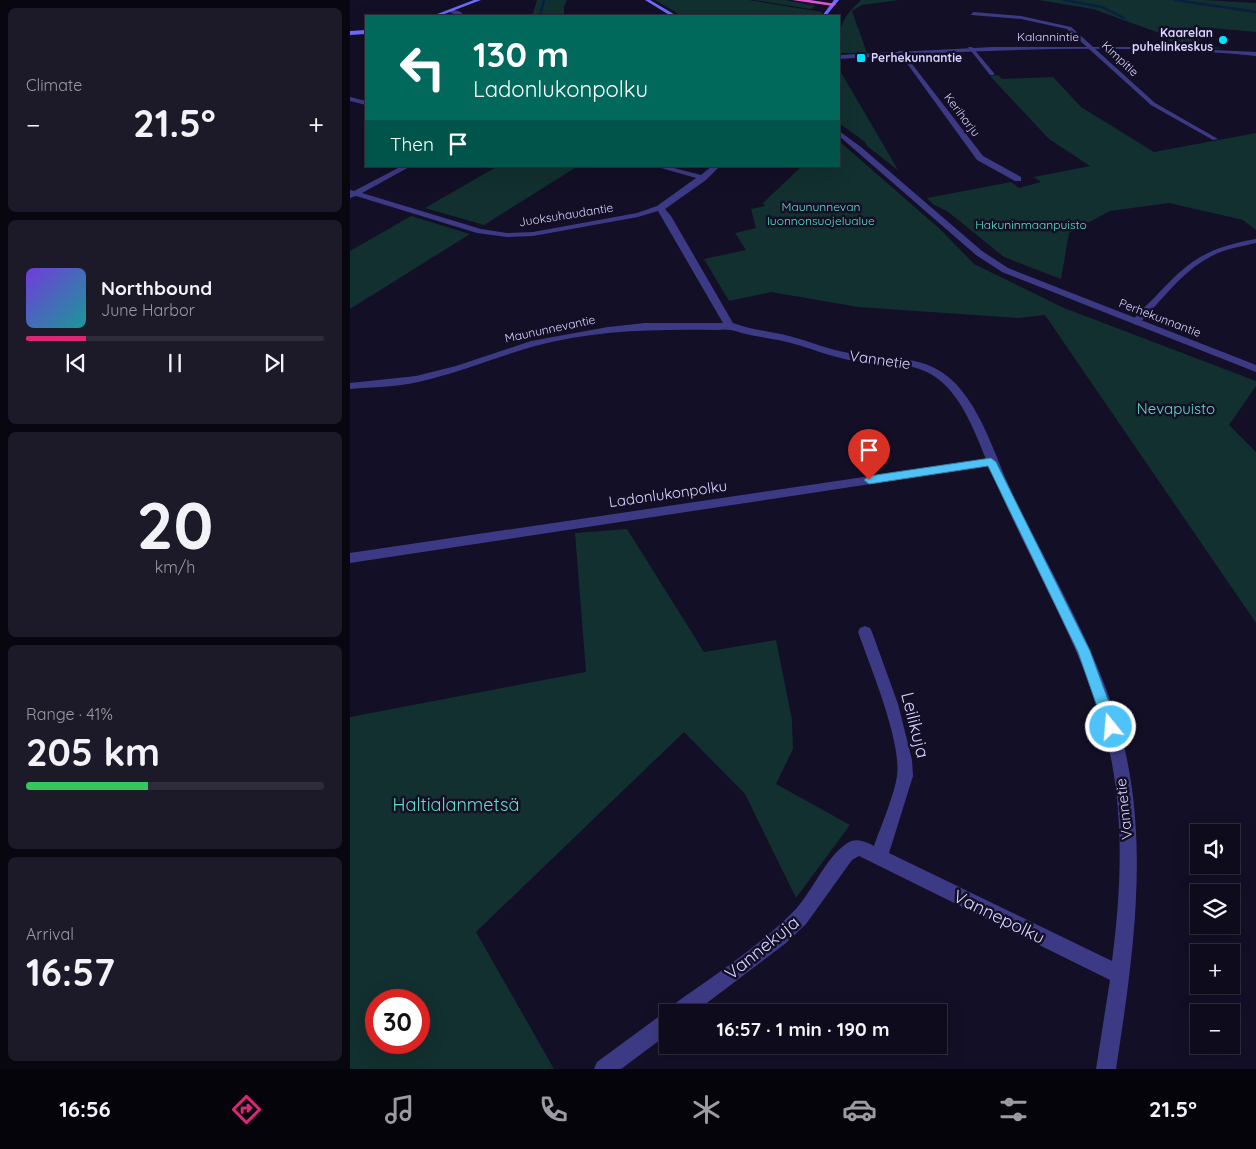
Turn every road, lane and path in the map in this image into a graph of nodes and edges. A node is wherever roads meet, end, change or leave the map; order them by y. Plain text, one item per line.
1 (479, 0) edge
2 (647, 0) edge
3 (796, 0) edge
4 (835, 2) edge
5 (451, 11) junction
6 (973, 14) dead end
7 (438, 15) edge
8 (460, 15) edge
9 (672, 15) edge
10 (825, 15) edge
11 (365, 32) edge
12 (350, 33) edge
13 (970, 48) junction
14 (1091, 48) junction
15 (900, 52) junction
16 (1256, 54) edge
17 (840, 57) edge
18 (992, 74) dead end
19 (350, 99) edge
20 (365, 103) edge
21 (840, 134) edge
22 (1215, 139) dead end
23 (406, 167) edge
24 (660, 167) edge
25 (716, 167) edge
26 (703, 178) junction
27 (1018, 179) dead end
28 (352, 194) edge
29 (660, 208) junction
30 (1256, 242) edge
31 (1136, 322) junction
32 (729, 325) junction
33 (1256, 369) edge
34 (350, 386) edge
35 (991, 462) junction
36 (350, 558) edge
37 (865, 632) dead end
38 (879, 857) junction
39 (1120, 975) junction
40 (691, 1004) edge
41 (659, 1029) edge
42 (604, 1069) edge
43 (1106, 1069) edge

1 - 5 main road
2 - 9 main road
3 - 4 highway
4 - 10 main road
5 - 7 main road
5 - 8 street
6 - 14 street, Kimpitie
11 - 12 main road
13 - 14 street, Kalannintie
13 - 15 street, Kalannintie
13 - 18 street
14 - 16 street, Kalannintie
14 - 22 street, Kimpitie
15 - 17 street, Kalannintie
15 - 27 street, Keriharju
19 - 20 street
21 - 31 street, Perhekunnantie
23 - 28 street
24 - 26 street
25 - 26 street, Juoksuhaudantie
26 - 29 street, Juoksuhaudantie
28 - 29 street, Juoksuhaudantie
29 - 32 street
30 - 31 street
31 - 33 street, Perhekunnantie
32 - 34 street, Maununnevantie
32 - 35 street, Vannetie
35 - 36 street, Ladonlukonpolku
35 - 39 street, Vannetie
37 - 38 street, Leilikuja
38 - 39 street, Vannepolku
38 - 40 street, Vannekuja
39 - 43 street, Vannetie
41 - 42 street

